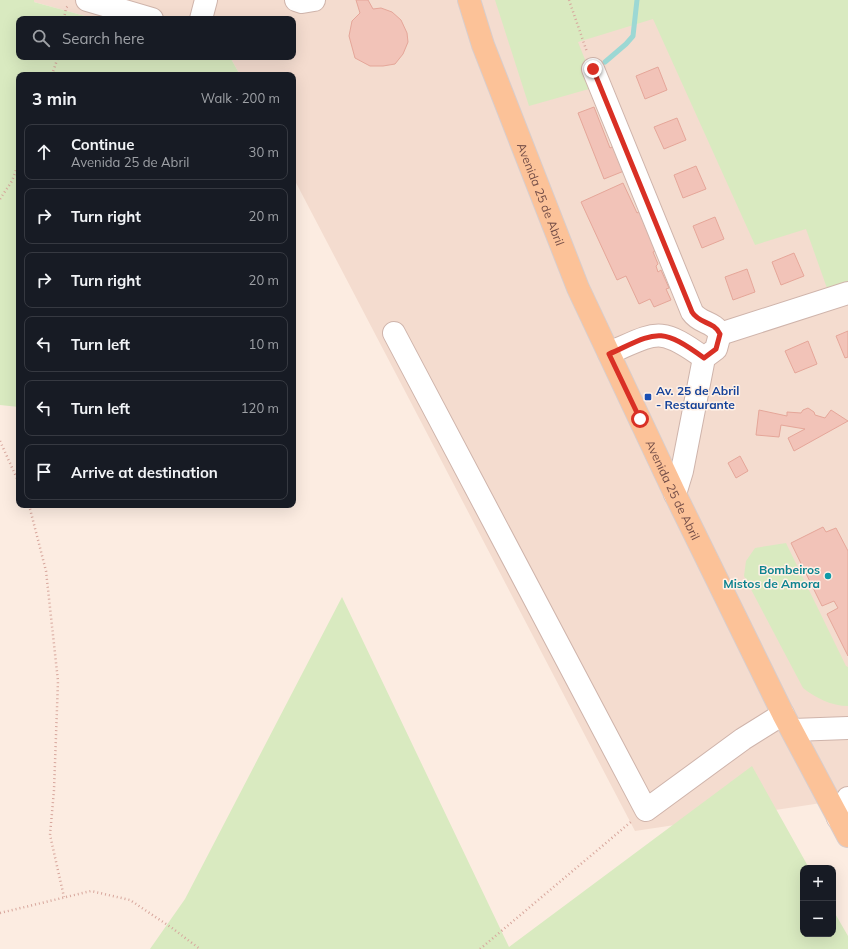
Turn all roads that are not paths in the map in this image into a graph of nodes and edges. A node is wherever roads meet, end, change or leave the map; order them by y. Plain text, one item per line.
1 (88, 0) edge
2 (206, 0) edge
3 (296, 0) edge
4 (314, 0) edge
5 (469, 0) edge
6 (142, 16) edge
7 (202, 16) edge
8 (593, 69) road end
9 (848, 293) edge
10 (394, 333) dead end
11 (720, 334) junction
12 (609, 354) junction
13 (704, 358) junction
14 (675, 494) junction
15 (788, 722) junction
16 (846, 732) edge
17 (848, 798) edge
18 (843, 827) edge

1 - 6 street
2 - 7 street
3 - 4 street
5 - 12 main road, Avenida 25 de Abril
8 - 11 street
9 - 11 street
10 - 15 street
11 - 13 street
12 - 13 street
12 - 14 main road, Avenida 25 de Abril
13 - 14 street
14 - 15 main road, Avenida 25 de Abril
15 - 16 street
15 - 18 main road, Avenida 25 de Abril
17 - 18 street

